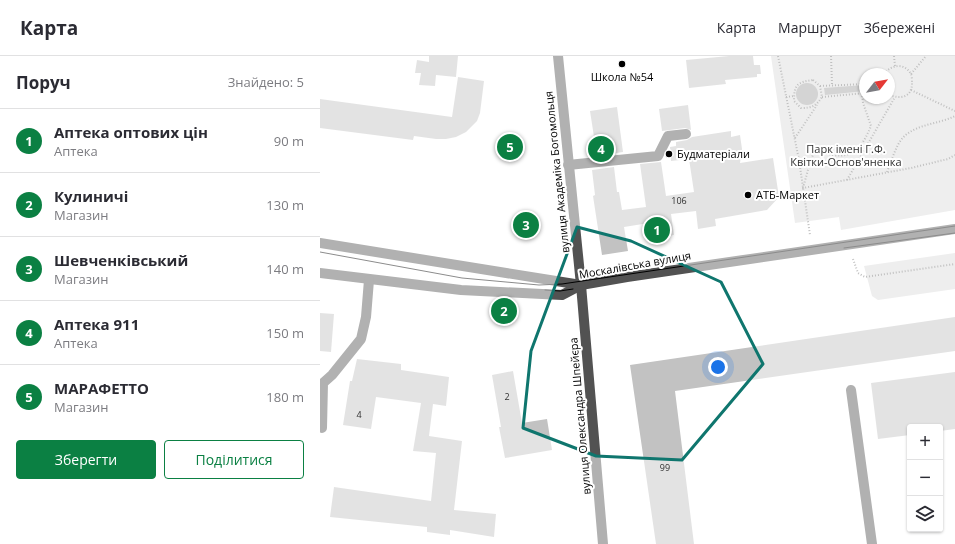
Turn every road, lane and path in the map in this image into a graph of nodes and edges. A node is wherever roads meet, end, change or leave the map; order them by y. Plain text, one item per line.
1 (558, 56) edge
2 (778, 56) edge
3 (831, 56) edge
4 (894, 56) edge
5 (926, 56) edge
6 (895, 66) junction
7 (890, 68) edge
8 (911, 74) junction
9 (832, 84) dead end
10 (859, 84) edge
11 (820, 86) junction
12 (911, 90) junction
13 (859, 93) edge
14 (794, 96) junction
15 (786, 97) junction
16 (822, 97) junction
17 (895, 97) edge
18 (818, 104) junction
19 (863, 104) edge
20 (891, 104) edge
21 (955, 111) edge
22 (955, 116) edge
23 (686, 134) dead end
24 (794, 139) junction
25 (955, 155) edge
26 (568, 165) junction
27 (887, 172) junction
28 (847, 180) junction
29 (803, 188) junction
30 (955, 229) edge
31 (810, 234) dead end
32 (320, 243) edge
33 (853, 259) dead end
34 (955, 264) edge
35 (320, 273) edge
36 (369, 280) junction
37 (581, 285) junction
38 (851, 390) dead end
39 (322, 428) dead end
40 (603, 544) edge
41 (872, 544) edge

1 - 26 street, вулиця Академіка Богомольця
2 - 15 path
3 - 9 path
4 - 6 path
5 - 8 path
6 - 7 path
6 - 8 path
8 - 12 path
10 - 11 path
11 - 14 path
11 - 16 path
12 - 17 path
12 - 21 path
13 - 16 path
14 - 15 path
14 - 18 path
15 - 24 path
16 - 18 path
18 - 24 path
19 - 29 path
20 - 28 path
22 - 27 path
23 - 26 street
24 - 29 path
25 - 27 path
26 - 37 street, вулиця Академіка Богомольця
27 - 28 path
28 - 29 path
29 - 31 path
30 - 37 street, Москалівська вулиця
32 - 37 street
33 - 34 path
35 - 36 street, Москалівська вулиця
36 - 37 street, Москалівська вулиця
36 - 39 street
37 - 40 street, вулиця Олександра Шпейєра
38 - 41 street

